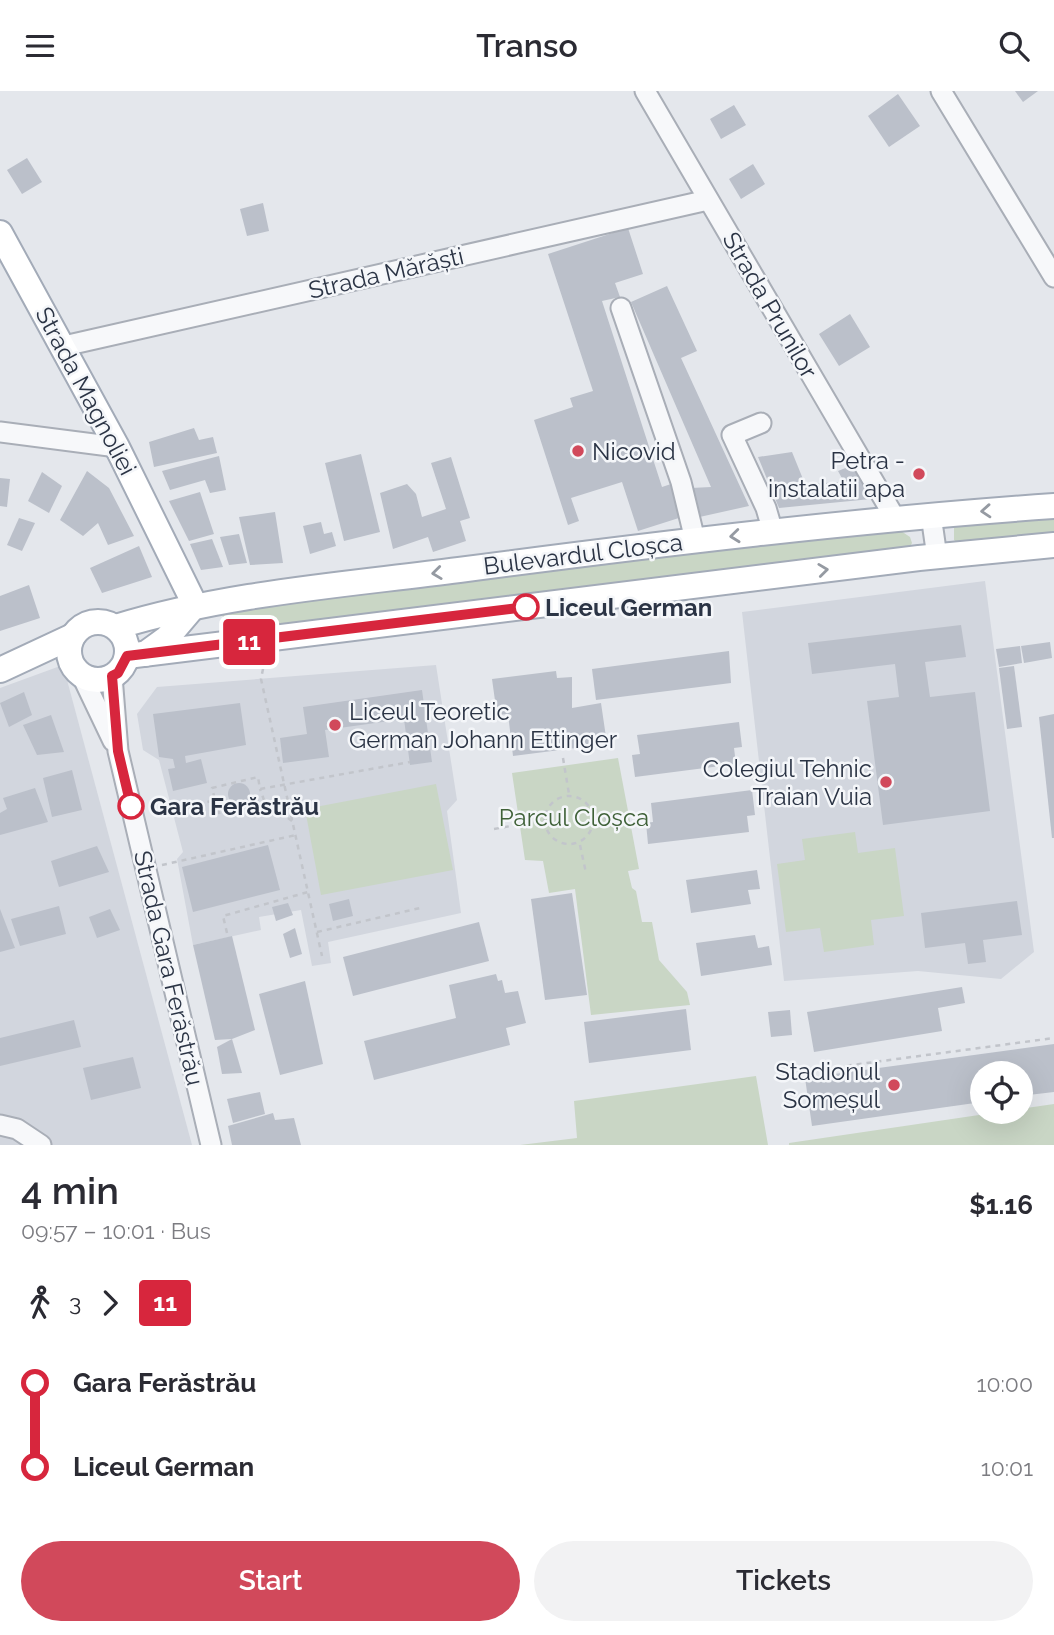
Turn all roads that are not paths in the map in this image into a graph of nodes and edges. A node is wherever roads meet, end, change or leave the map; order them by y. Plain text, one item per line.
1 (645, 91) edge
2 (941, 91) edge
3 (708, 200) junction
4 (0, 233) edge
5 (1054, 277) edge
6 (621, 308) dead end
7 (64, 346) junction
8 (761, 423) dead end
9 (0, 432) edge
10 (117, 447) junction
11 (1054, 506) edge
12 (931, 515) junction
13 (895, 518) junction
14 (773, 531) junction
15 (695, 540) junction
16 (1054, 545) edge
17 (169, 552) junction
18 (937, 557) junction
19 (195, 605) junction
20 (142, 619) junction
21 (116, 627) junction
22 (73, 636) junction
23 (134, 656) junction
24 (8, 667) edge
25 (77, 670) junction
26 (112, 676) junction
27 (118, 751) junction
28 (0, 1125) edge
29 (41, 1145) edge
30 (211, 1145) edge

1 - 3 street, Strada Prunilor
2 - 5 street
3 - 7 street, Strada Mărăști
3 - 13 street, Strada Prunilor
4 - 7 main road, Strada Magnoliei
6 - 15 street
7 - 10 main road, Strada Magnoliei
8 - 14 street
9 - 10 street
10 - 17 main road, Strada Magnoliei
11 -> 12 main road, Bulevardul Cloșca
12 - 13 main road, Bulevardul Cloșca
12 - 18 street
13 - 14 main road, Bulevardul Cloșca
14 -> 15 main road, Bulevardul Cloșca
15 -> 19 main road, Bulevardul Cloșca
16 - 18 main road, Bulevardul Cloșca
17 - 19 main road, Strada Magnoliei
17 - 20 main road, Strada Magnoliei
23 -> 18 main road, Bulevardul Cloșca
19 - 20 main road, Bulevardul Cloșca
19 - 23 main road
20 - 21 main road, Bulevardul Cloșca
21 - 22 main road, Bulevardul Cloșca
21 - 23 main road
22 - 24 main road, Bulevardul Cloșca
22 - 25 main road
23 - 26 main road
24 - 25 main road, Bulevardul Cloșca
25 - 26 main road, Bulevardul Cloșca
25 - 27 street, Strada Gara Ferăstrău
26 - 27 street, Strada Gara Ferăstrău
27 - 30 street, Strada Gara Ferăstrău
28 - 29 street

